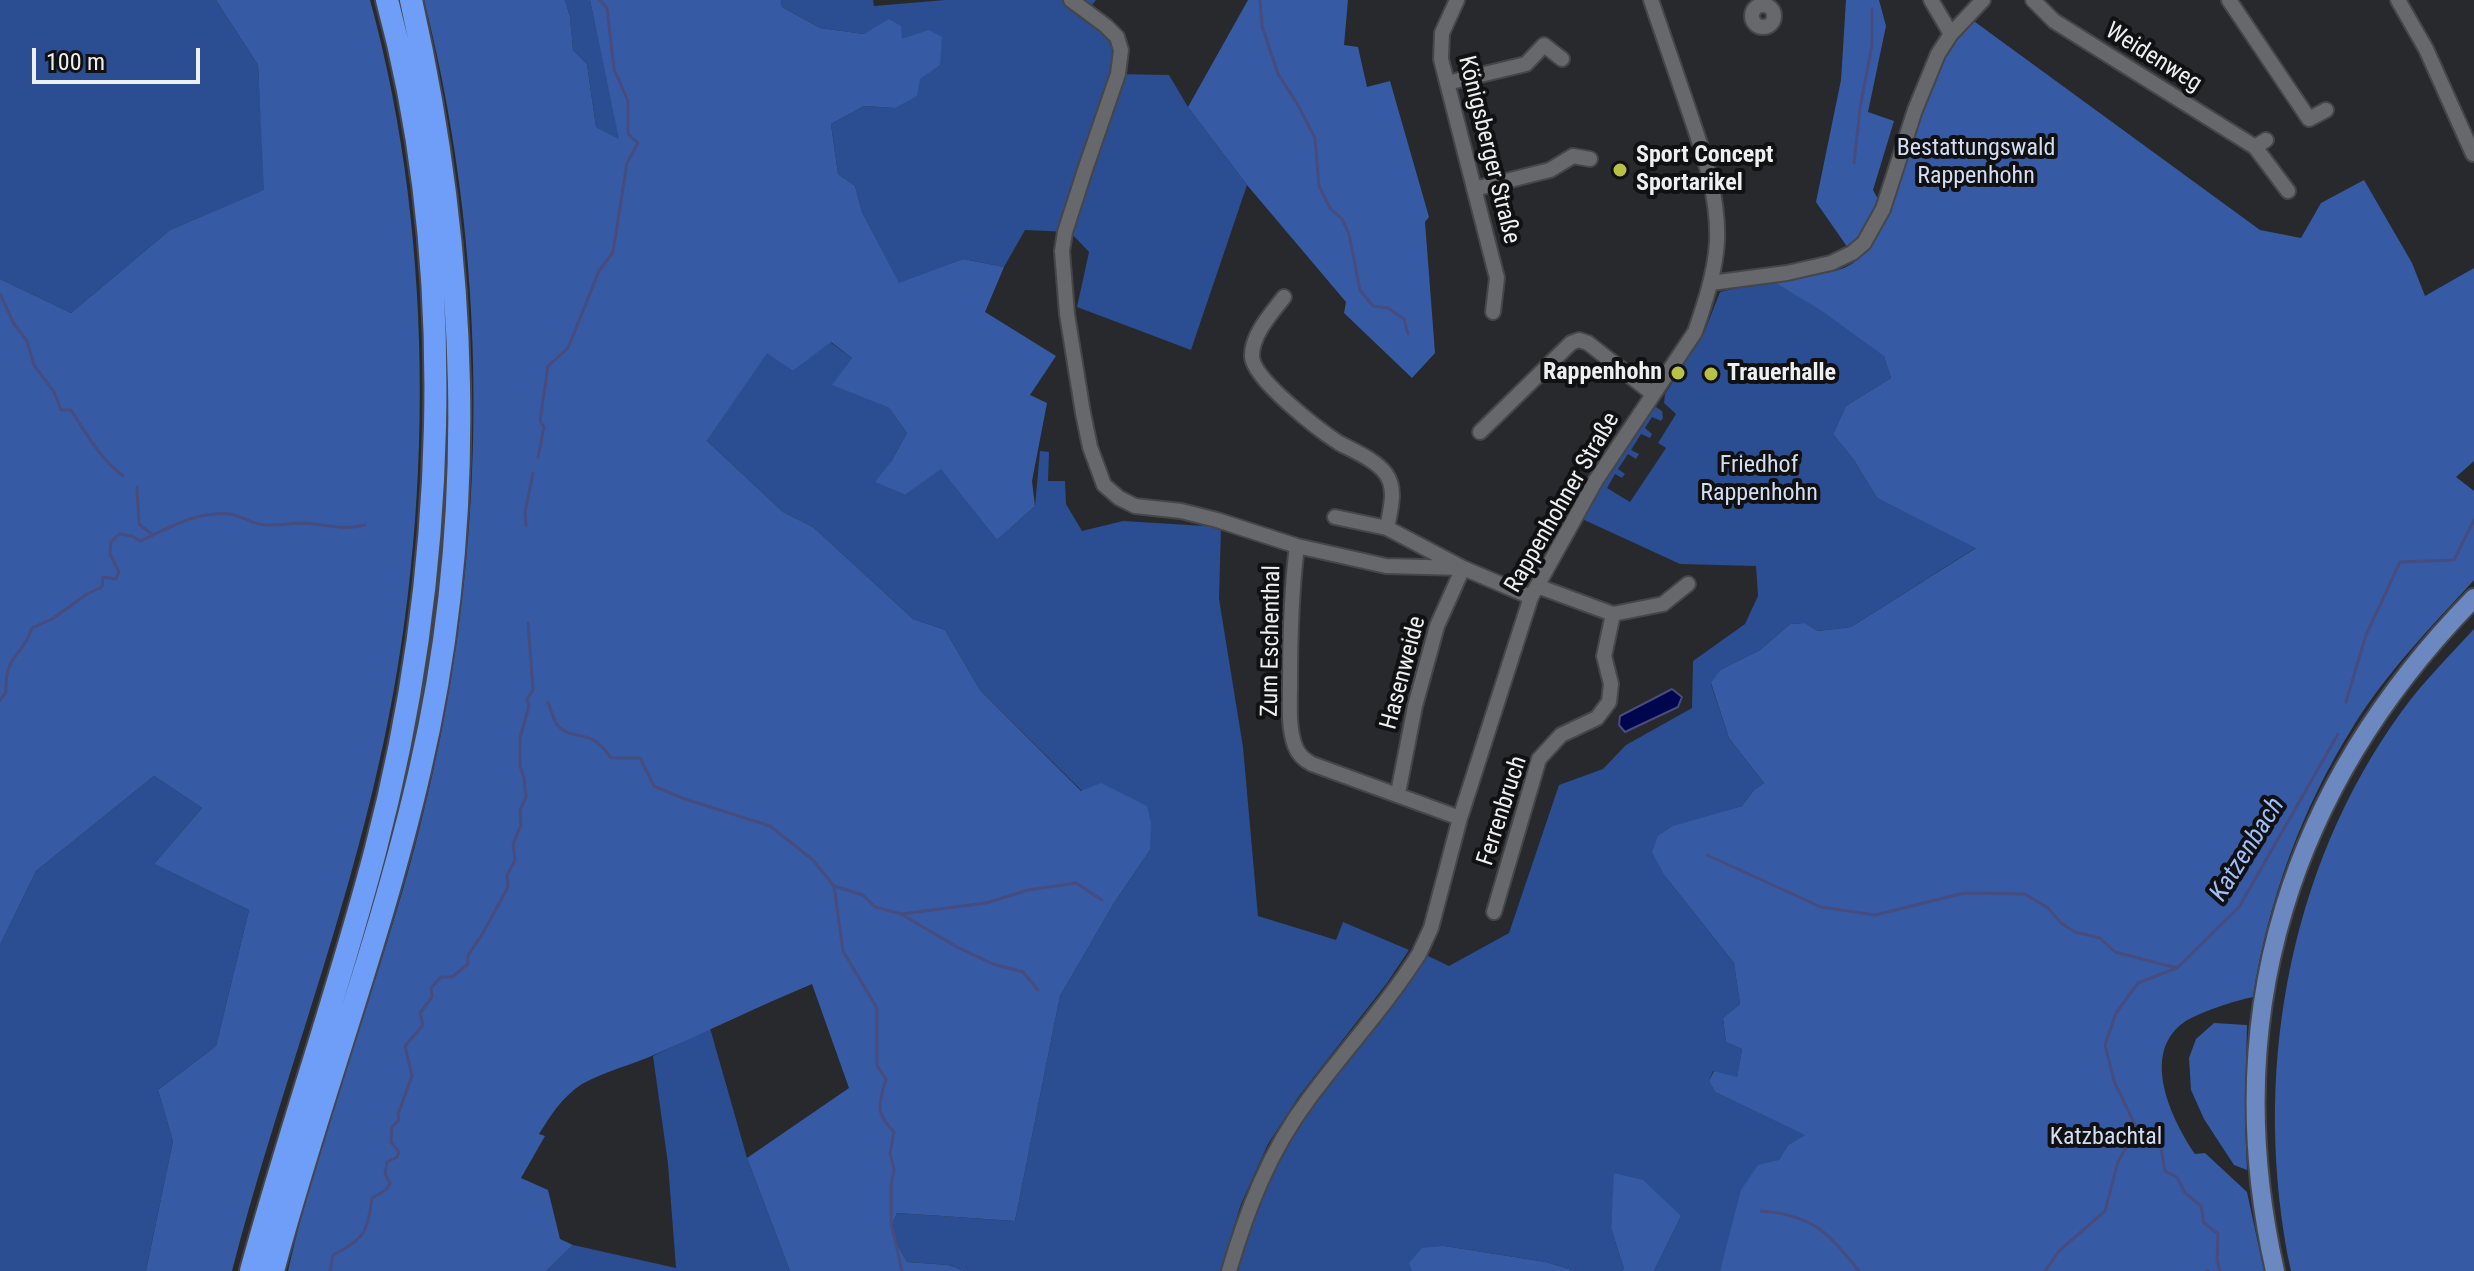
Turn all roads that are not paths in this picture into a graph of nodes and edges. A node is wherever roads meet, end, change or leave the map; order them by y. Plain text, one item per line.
1 (387, 0) edge
2 (411, 0) edge
3 (1071, 0) edge
4 (1457, 0) edge
5 (1651, 0) edge
6 (1931, 0) edge
7 (1983, 0) edge
8 (2033, 0) edge
9 (2229, 0) edge
10 (2398, 0) edge
11 (1951, 34) junction
12 (1562, 59) dead end
13 (1447, 83) junction
14 (2326, 110) dead end
15 (2473, 154) edge
16 (1590, 159) dead end
17 (1474, 189) junction
18 (2288, 191) dead end
19 (1711, 283) junction
20 (1284, 297) dead end
21 (1493, 312) dead end
22 (1653, 394) junction
23 (1480, 432) dead end
24 (1335, 517) dead end
25 (1387, 528) junction
26 (1297, 546) junction
27 (1463, 568) junction
28 (1688, 584) dead end
29 (1534, 592) junction
30 (2474, 598) edge
31 (1613, 614) junction
32 (1398, 793) junction
33 (1460, 818) junction
34 (1494, 912) dead end
35 (251, 1271) edge
36 (273, 1271) edge
37 (1229, 1271) edge
38 (2275, 1271) edge

1 - 35 highway
2 - 36 highway
3 - 26 street
4 - 13 street, Königsberger Straße
5 - 19 street, Rappenhohner Straße
6 - 11 street
7 - 11 street
8 - 18 street, Weidenweg
9 - 14 street
10 - 15 street
11 - 19 street
12 - 13 street
13 - 17 street, Königsberger Straße
16 - 17 street
17 - 21 street, Königsberger Straße
19 - 22 street, Rappenhohner Straße
20 - 25 street
22 - 23 street
22 - 29 street, Rappenhohner Straße
24 - 25 street
25 - 27 street
26 - 27 street
26 - 32 street, Zum Eschenthal
27 - 29 street
27 - 32 street, Hasenweide
28 - 31 street
29 - 31 street
29 - 33 street, Rappenhohner Straße
30 - 38 main road
31 - 34 street, Ferrenbruch
32 - 33 street, Zum Eschenthal
33 - 37 street, Rappenhohner Straße

